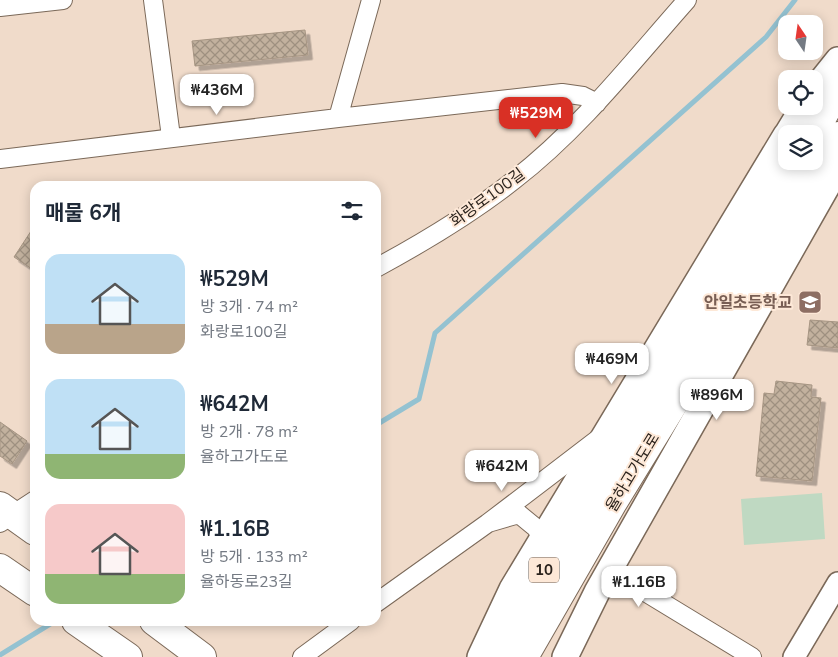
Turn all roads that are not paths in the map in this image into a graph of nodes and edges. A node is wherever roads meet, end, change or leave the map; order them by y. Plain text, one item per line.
1 (63, 0) edge
2 (153, 0) edge
3 (370, 0) edge
4 (687, 0) edge
5 (0, 7) edge
6 (838, 60) edge
7 (823, 79) edge
8 (838, 89) edge
9 (597, 103) junction
10 (338, 118) junction
11 (818, 125) edge
12 (838, 136) edge
13 (171, 137) junction
14 (778, 149) edge
15 (0, 159) edge
16 (838, 167) edge
17 (792, 170) edge
18 (381, 265) edge
19 (606, 432) junction
20 (30, 502) edge
21 (4, 515) edge
22 (488, 523) junction
23 (30, 528) edge
24 (542, 539) junction
25 (609, 570) junction
26 (5, 572) edge
27 (838, 583) edge
28 (30, 589) edge
29 (381, 599) edge
30 (83, 626) edge
31 (344, 626) edge
32 (162, 627) edge
33 (128, 657) edge
34 (202, 657) edge
35 (302, 657) edge
36 (480, 657) edge
37 (495, 657) edge
38 (524, 657) edge
39 (565, 657) edge
40 (752, 657) edge
41 (794, 657) edge

1 - 5 street
2 - 13 street
3 - 10 street
4 - 9 street, 화랑로100길
6 - 7 main road
8 - 11 main road
9 - 10 street
9 - 18 street, 화랑로100길
10 - 13 street
12 - 38 main road, 율하고가도로 / 10
13 - 15 street
14 - 19 main road
16 - 25 main road
17 - 37 main road, 율하고가도로 / 10
19 - 22 street
19 - 24 main road
20 - 21 street
21 - 23 main road
22 - 24 street
22 - 29 street
24 - 36 main road
25 - 39 main road
25 - 40 street
26 - 28 main road
27 - 41 street
30 - 33 main road
31 - 35 street
32 - 34 main road

